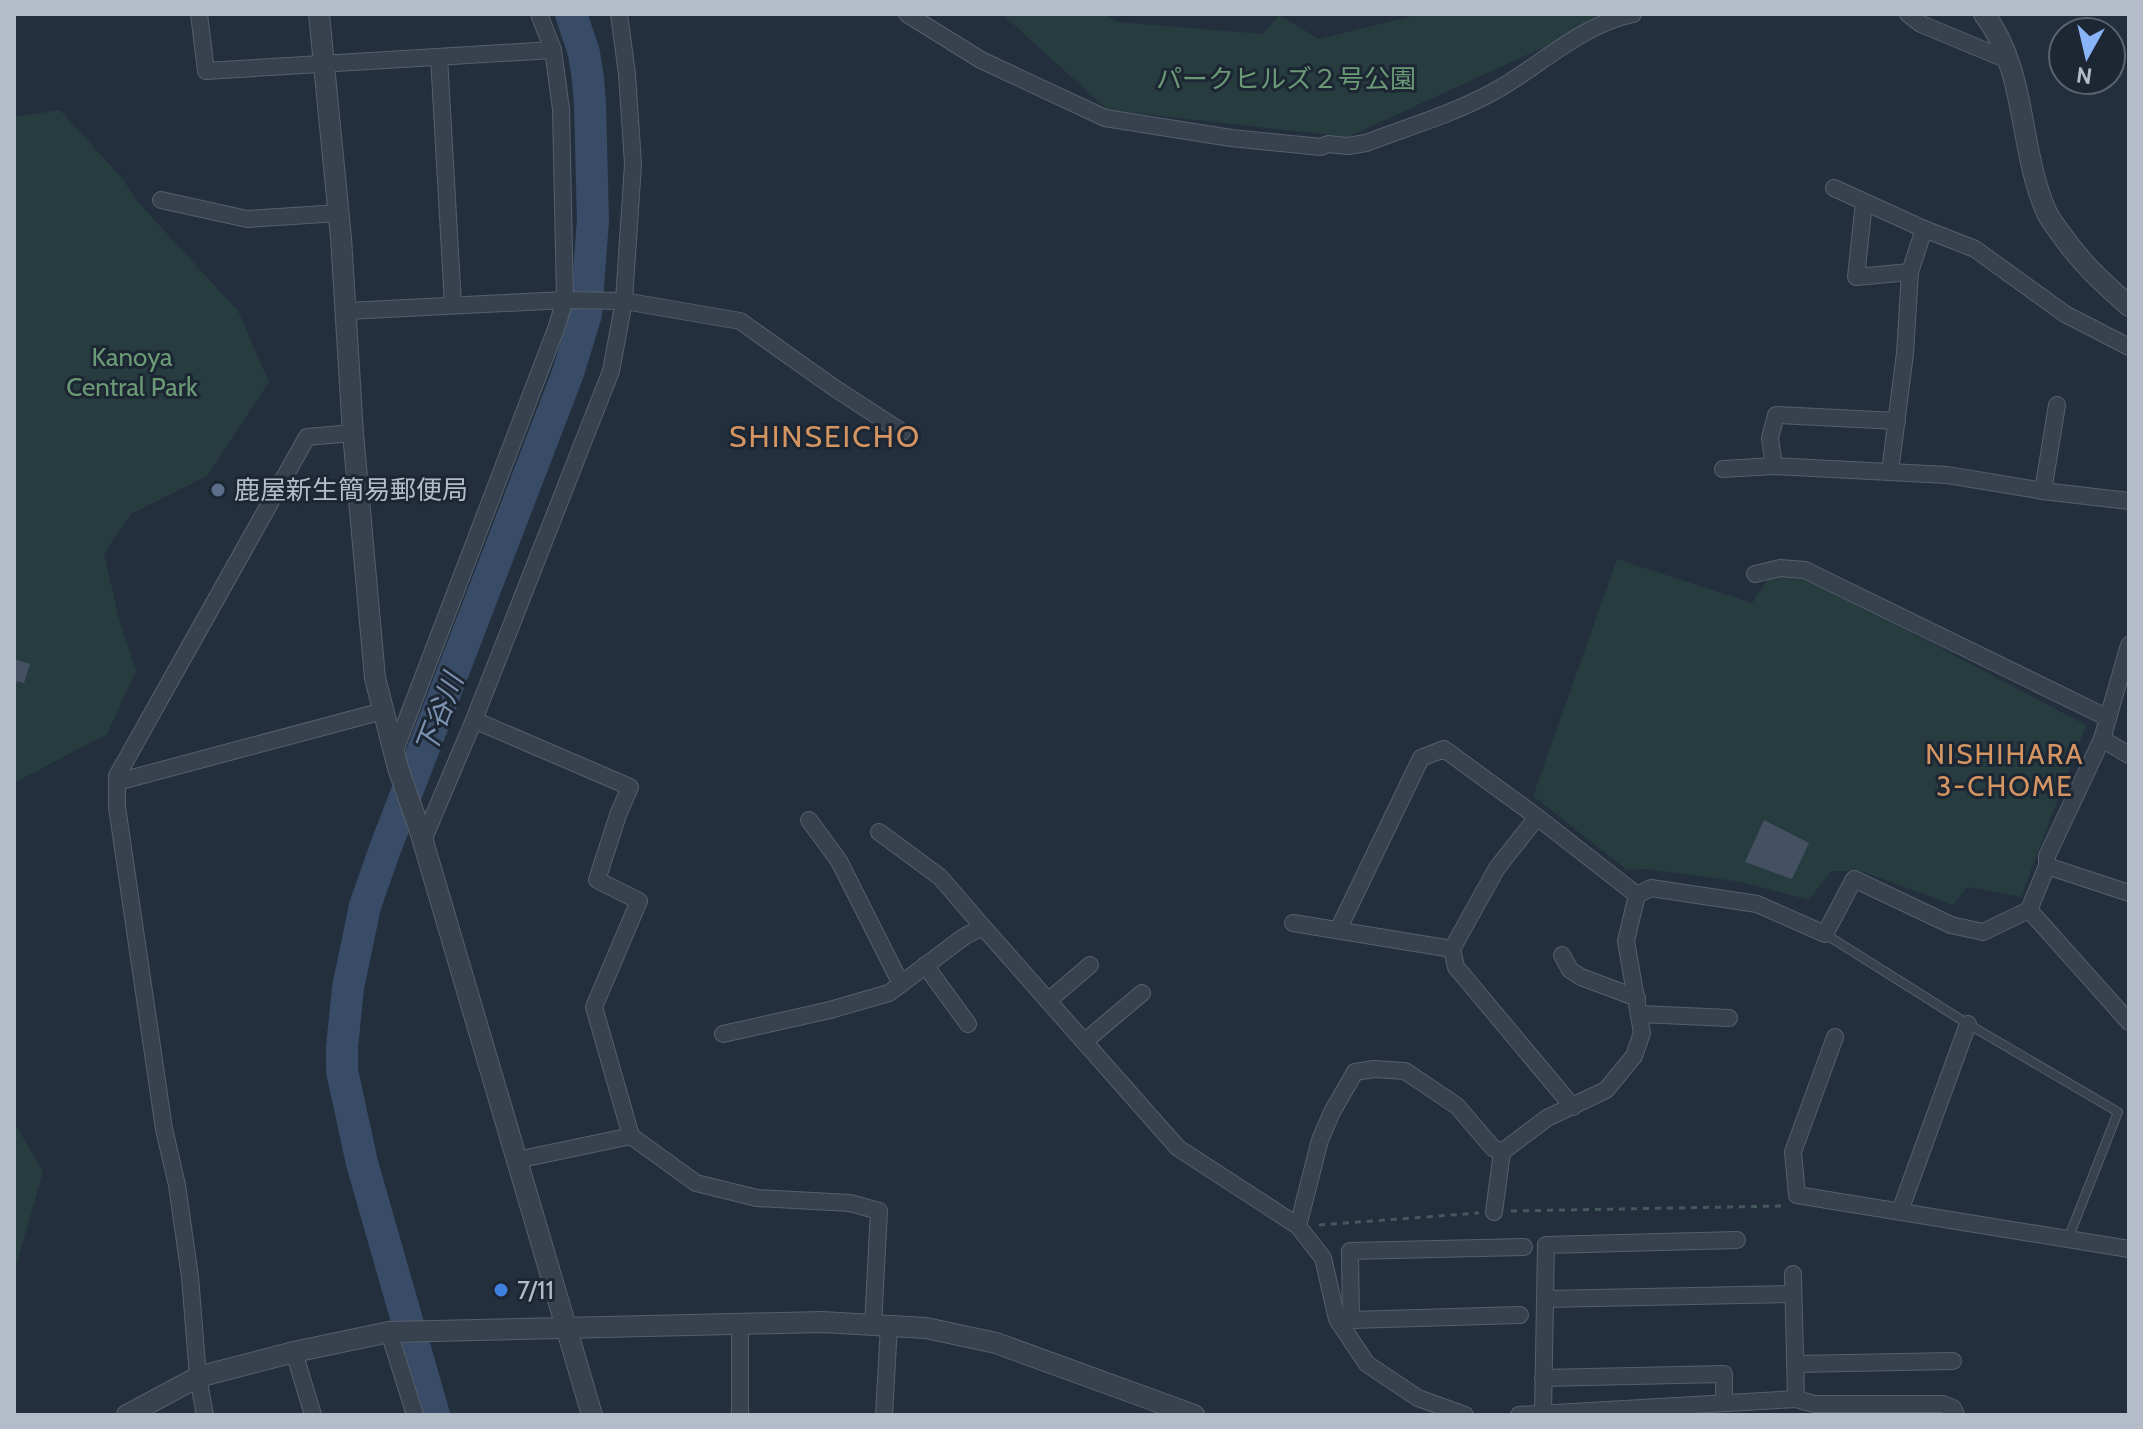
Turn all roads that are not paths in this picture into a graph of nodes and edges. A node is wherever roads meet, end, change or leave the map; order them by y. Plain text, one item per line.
1 (199, 14) edge
2 (319, 14) edge
3 (539, 14) edge
4 (619, 14) edge
5 (907, 14) edge
6 (1633, 14) edge
7 (1908, 14) edge
8 (1984, 14) edge
9 (553, 50) junction
10 (439, 57) junction
11 (2010, 61) junction
12 (324, 64) junction
13 (1834, 188) dead end
14 (161, 200) dead end
15 (1864, 202) junction
16 (339, 213) junction
17 (1924, 229) junction
18 (1910, 272) junction
19 (565, 300) junction
20 (624, 301) junction
21 (453, 305) junction
22 (2129, 306) edge
23 (347, 311) junction
24 (2129, 347) edge
25 (2057, 405) dead end
26 (1897, 421) junction
27 (902, 432) dead end
28 (353, 433) junction
29 (1774, 466) junction
30 (1723, 469) dead end
31 (1890, 472) junction
32 (2043, 491) junction
33 (2129, 501) edge
34 (1755, 574) dead end
35 (2129, 645) edge
36 (383, 711) junction
37 (2108, 718) junction
38 (474, 720) junction
39 (2102, 739) junction
40 (2129, 755) edge
41 (396, 761) junction
42 (117, 782) junction
43 (1537, 817) junction
44 (809, 820) dead end
45 (879, 832) dead end
46 (421, 837) junction
47 (2047, 866) junction
48 (2129, 893) edge
49 (1637, 895) junction
50 (2029, 910) junction
51 (1293, 923) dead end
52 (983, 927) junction
53 (1338, 930) junction
54 (1825, 934) junction
55 (1452, 949) junction
56 (1562, 955) dead end
57 (925, 965) junction
58 (1090, 965) dead end
59 (901, 984) junction
60 (1142, 993) dead end
61 (1048, 1001) junction
62 (1638, 1006) junction
63 (1729, 1018) dead end
64 (2129, 1022) edge
65 (968, 1024) dead end
66 (1968, 1024) junction
67 (723, 1034) dead end
68 (1835, 1037) dead end
69 (1084, 1042) junction
70 (1573, 1107) junction
71 (631, 1136) junction
72 (1502, 1152) junction
73 (517, 1160) junction
74 (1900, 1211) junction
75 (1494, 1212) road end
76 (1298, 1226) junction
77 (1737, 1240) dead end
78 (2068, 1240) junction
79 (1524, 1247) dead end
80 (2129, 1249) edge
81 (1793, 1274) dead end
82 (1793, 1294) junction
83 (1545, 1299) junction
84 (1520, 1315) dead end
85 (1346, 1323) junction
86 (740, 1324) junction
87 (881, 1325) junction
88 (567, 1327) junction
89 (389, 1332) junction
90 (294, 1352) junction
91 (1953, 1361) dead end
92 (1795, 1364) junction
93 (198, 1377) junction
94 (1543, 1378) junction
95 (1796, 1399) junction
96 (1724, 1403) junction
97 (1543, 1413) edge
98 (127, 1415) edge
99 (205, 1415) edge
100 (313, 1415) edge
101 (415, 1415) edge
102 (592, 1415) edge
103 (740, 1415) edge
104 (884, 1415) edge
105 (1194, 1415) edge
106 (1465, 1415) edge
107 (1519, 1415) edge
108 (1956, 1415) edge

1 - 12 street
2 - 12 street
3 - 9 street
4 - 20 street
5 - 6 street
7 - 11 street
8 - 11 street
9 - 10 street
9 - 19 street
10 - 12 street
10 - 21 street
11 - 22 street
12 - 16 street
13 - 15 street
14 - 16 street
15 - 17 street
15 - 18 street
16 - 23 street
17 - 18 street
17 - 24 street
18 - 26 street
19 - 20 street
19 - 21 street
19 - 41 street
20 - 27 street
20 - 38 street
21 - 23 street
23 - 28 street
25 - 32 street
26 - 29 street
26 - 31 street
28 - 36 street
28 - 42 street
29 - 30 street
29 - 31 street
31 - 32 street
32 - 33 street
34 - 37 street
35 - 37 street
36 - 41 street
36 - 42 street
37 - 39 street
38 - 46 street
38 - 71 street
39 - 40 street
39 - 47 street
41 - 46 street
42 - 93 street
43 - 49 street
43 - 53 street
43 - 55 street
44 - 59 street
45 - 52 street
46 - 73 street
47 - 48 street
47 - 50 street
49 - 54 street
49 - 62 street
50 - 54 street
50 - 64 street
51 - 53 street
52 - 57 street
52 - 61 street
53 - 55 street
54 - 66 lane
55 - 70 street
56 - 62 street
57 - 59 street
57 - 65 street
58 - 61 street
59 - 67 street
60 - 69 street
61 - 69 street
62 - 63 street
62 - 70 street
66 - 74 street
66 - 78 lane
68 - 74 street
69 - 76 street
70 - 72 street
71 - 73 street
71 - 87 street
72 - 75 street
72 - 76 street
73 - 88 street
74 - 78 street
76 - 85 street
77 - 83 street
78 - 80 street
79 - 85 street
81 - 82 street
82 - 83 street
82 - 92 street
83 - 94 street
84 - 85 street
85 - 106 street
86 - 87 street
86 - 88 street
86 - 103 street
87 - 104 street
87 - 105 street
88 - 89 street
88 - 102 street
89 - 90 street
89 - 101 street
90 - 93 street
90 - 100 street
91 - 92 street
92 - 95 street
93 - 98 street
93 - 99 street
94 - 96 street
94 - 97 street
95 - 96 street
95 - 108 street
96 - 97 street
97 - 107 street

